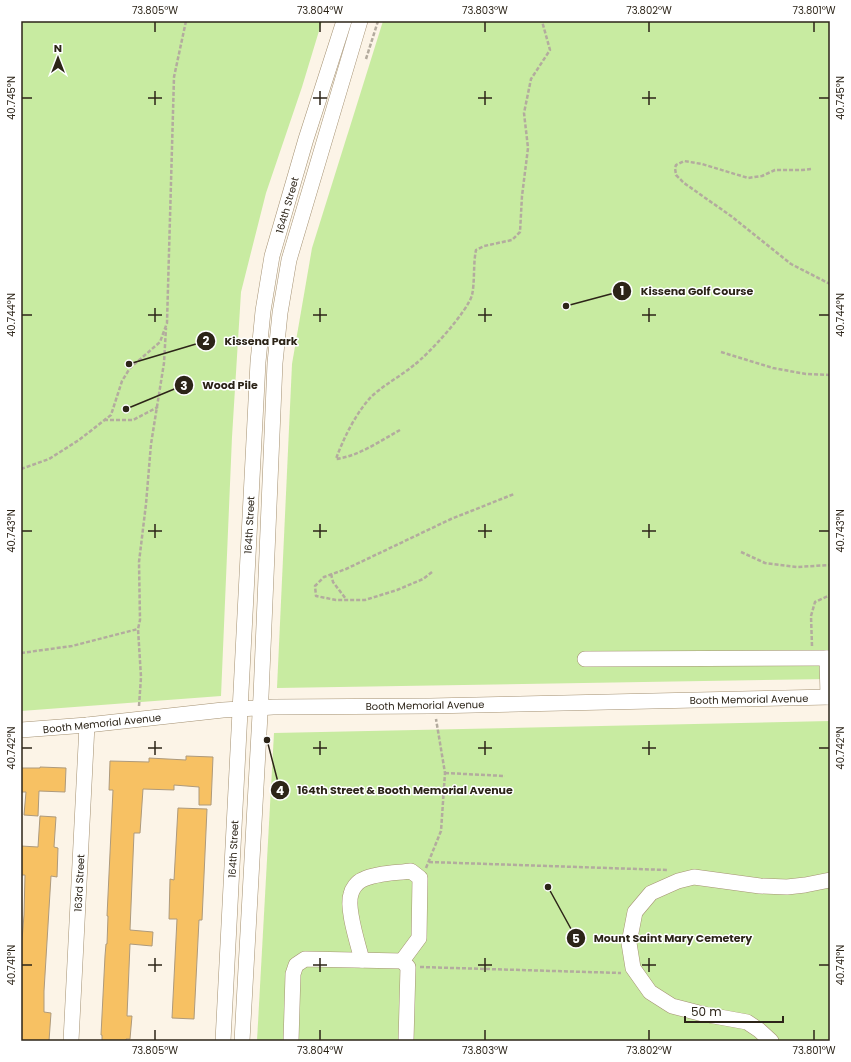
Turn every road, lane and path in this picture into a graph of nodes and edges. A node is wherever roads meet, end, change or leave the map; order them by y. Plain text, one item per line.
1 (186, 21) edge
2 (344, 21) edge
3 (360, 21) edge
4 (378, 21) edge
5 (542, 21) edge
6 (366, 59) dead end
7 (811, 169) dead end
8 (830, 284) edge
9 (167, 323) junction
10 (721, 352) dead end
11 (830, 375) edge
12 (158, 406) junction
13 (104, 420) junction
14 (400, 430) dead end
15 (21, 469) edge
16 (514, 494) dead end
17 (741, 552) dead end
18 (830, 566) edge
19 (432, 572) dead end
20 (331, 574) junction
21 (830, 595) edge
22 (346, 599) junction
23 (138, 629) junction
24 (21, 653) edge
25 (812, 658) junction
26 (829, 658) edge
27 (585, 659) dead end
28 (829, 697) edge
29 (139, 706) dead end
30 (260, 708) junction
31 (239, 709) junction
32 (436, 718) dead end
33 (87, 725) junction
34 (21, 730) edge
35 (445, 773) junction
36 (506, 776) dead end
37 (430, 862) junction
38 (420, 878) junction
39 (830, 880) edge
40 (678, 881) junction
41 (362, 960) junction
42 (405, 964) junction
43 (637, 973) junction
44 (71, 1041) edge
45 (223, 1041) edge
46 (242, 1041) edge
47 (291, 1041) edge
48 (406, 1041) edge
49 (770, 1041) edge

1 - 9 path
2 - 31 street, 164th Street
3 - 30 street, 164th Street
4 - 6 path
5 - 14 path
7 - 8 path
9 - 12 path
9 - 13 path
10 - 11 path
12 - 13 path
12 - 23 path
13 - 15 path
16 - 20 path
17 - 18 path
19 - 22 path
20 - 22 path
20 - 22 path
21 - 25 path
23 - 24 path
23 - 29 path
25 - 26 street
25 - 27 street
26 - 28 street
28 - 30 street, Booth Memorial Avenue
30 - 31 street, Booth Memorial Avenue
30 - 46 street, 164th Street
31 - 33 street, Booth Memorial Avenue
31 - 45 street, 164th Street
32 - 35 path
33 - 34 street, Booth Memorial Avenue
33 - 44 street, 163rd Street
35 - 36 path
35 - 37 path
37 - 38 path
37 - 40 path
38 - 41 street
38 - 42 street
39 - 40 street
40 - 43 street
41 - 42 street
41 - 47 street
42 - 43 path
42 - 48 street
43 - 49 street

